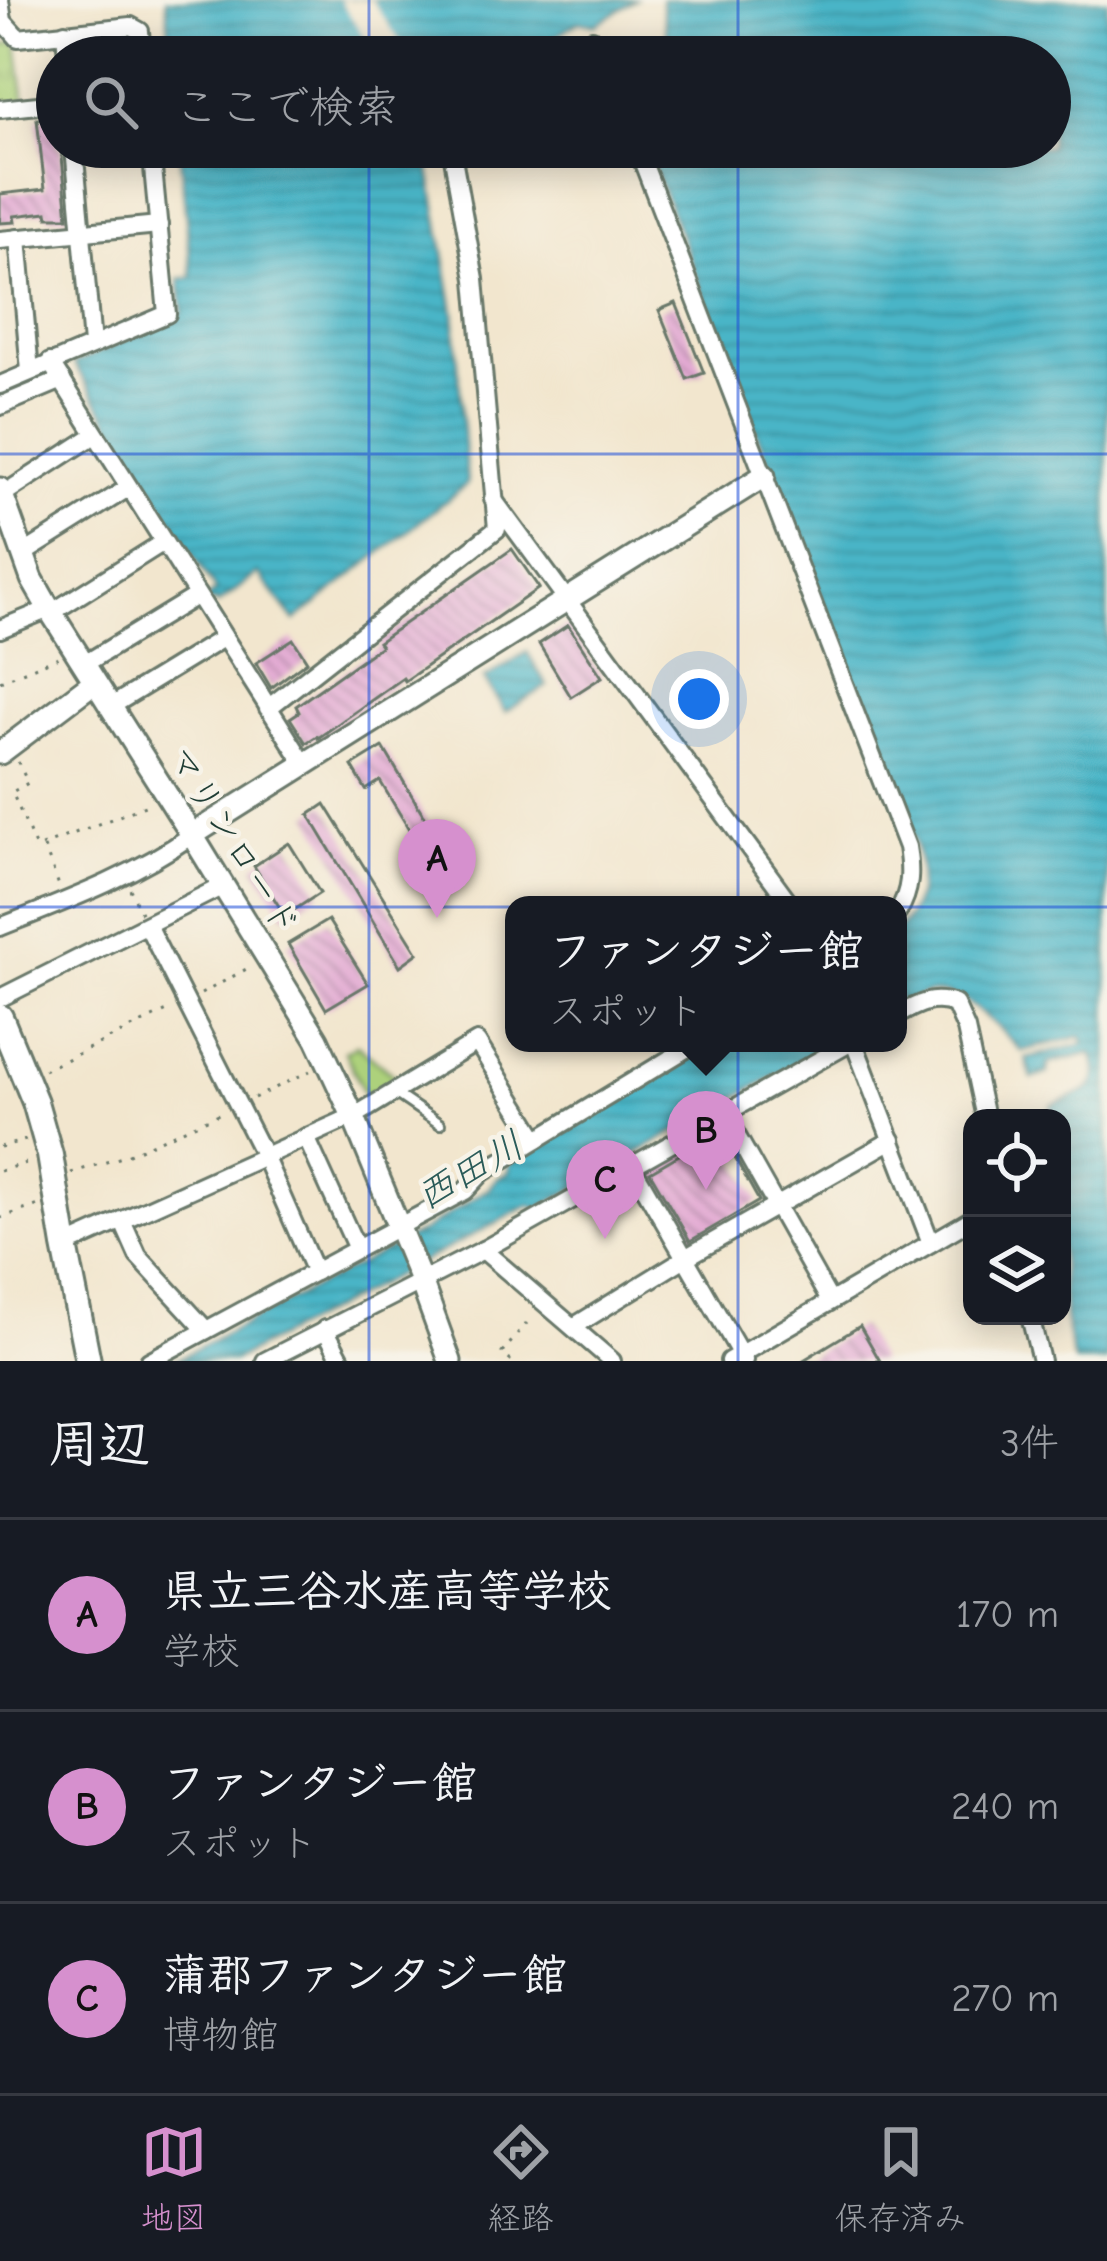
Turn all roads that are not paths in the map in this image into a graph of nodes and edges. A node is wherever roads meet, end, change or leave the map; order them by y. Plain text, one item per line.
1 (0, 0) edge
2 (65, 32) junction
3 (65, 36) edge
4 (140, 36) edge
5 (9, 39) edge
6 (36, 106) edge
7 (0, 110) edge
8 (76, 168) edge
9 (153, 168) edge
10 (455, 168) edge
11 (645, 168) edge
12 (159, 225) junction
13 (81, 231) junction
14 (9, 239) edge
15 (92, 344) junction
16 (50, 362) junction
17 (30, 371) junction
18 (62, 380) junction
19 (0, 385) edge
20 (0, 406) edge
21 (95, 435) junction
22 (764, 476) junction
23 (128, 488) junction
24 (1, 492) edge
25 (493, 498) junction
26 (162, 543) junction
27 (23, 554) junction
28 (196, 596) junction
29 (567, 599) junction
30 (50, 611) junction
31 (0, 629) edge
32 (223, 638) junction
33 (84, 666) junction
34 (110, 707) junction
35 (268, 708) junction
36 (5, 749) edge
37 (305, 765) junction
38 (192, 835) junction
39 (223, 886) junction
40 (784, 896) edge
41 (906, 896) edge
42 (147, 926) junction
43 (0, 927) edge
44 (0, 998) edge
45 (907, 1012) edge
46 (0, 1017) edge
47 (681, 1052) edge
48 (836, 1052) edge
49 (856, 1052) edge
50 (394, 1093) junction
51 (983, 1109) edge
52 (725, 1115) junction
53 (352, 1116) junction
54 (440, 1124) dead end
55 (306, 1137) junction
56 (537, 1138) junction
57 (892, 1140) junction
58 (264, 1156) junction
59 (632, 1166) junction
60 (777, 1205) junction
61 (122, 1220) junction
62 (963, 1224) edge
63 (399, 1231) junction
64 (931, 1243) junction
65 (65, 1246) junction
66 (357, 1249) junction
67 (483, 1250) junction
68 (685, 1258) junction
69 (315, 1272) junction
70 (420, 1279) junction
71 (830, 1301) junction
72 (1032, 1325) edge
73 (573, 1327) junction
74 (325, 1329) junction
75 (206, 1330) junction
76 (738, 1359) edge
77 (88, 1361) edge
78 (149, 1361) edge
79 (265, 1361) edge
80 (342, 1361) edge
81 (450, 1361) edge
82 (612, 1361) edge
83 (1041, 1361) edge

1 - 5 street
2 - 3 street
2 - 4 street
2 - 5 street
6 - 7 street
8 - 13 street
9 - 12 street
10 - 25 street
11 - 22 street
12 - 13 street
12 - 15 street
13 - 14 street
13 - 15 street
14 - 17 street
15 - 16 street
16 - 17 street
16 - 18 street
17 - 19 street
18 - 20 street
18 - 21 street
21 - 23 street
21 - 24 street
22 - 29 street
22 - 41 street
23 - 26 street
23 - 27 street
24 - 27 street, マリンロード
25 - 29 street
25 - 35 street
26 - 28 street
26 - 30 street
27 - 30 street, マリンロード
28 - 32 street
28 - 33 street
29 - 37 street
29 - 40 street
30 - 31 street
30 - 33 street, マリンロード
32 - 34 street
32 - 35 street
33 - 34 street, マリンロード
33 - 36 street
34 - 38 street, マリンロード
35 - 37 street
37 - 38 street
38 - 39 street, マリンロード
38 - 43 street
39 - 42 street
39 - 53 street, マリンロード
42 - 44 street
42 - 58 street
45 - 51 street
46 - 65 main road
47 - 56 street
48 - 52 street
49 - 57 street
50 - 53 street
50 - 54 lane
50 - 56 street
52 - 59 street
52 - 60 street
53 - 55 street
53 - 63 street, マリンロード
55 - 58 street
55 - 66 street
56 - 63 street
57 - 60 street
57 - 64 street
58 - 61 street
58 - 69 street
59 - 67 street
59 - 68 street
60 - 68 street
60 - 71 street
61 - 65 street
61 - 75 street
62 - 64 street
63 - 66 street
63 - 70 street, マリンロード
64 - 71 street
65 - 77 main road
66 - 69 street
67 - 70 street
67 - 73 street
68 - 73 street
68 - 76 street
69 - 75 street
70 - 74 street
70 - 81 street
71 - 76 street
72 - 83 street
73 - 82 street
74 - 79 street
74 - 80 street
75 - 78 street

